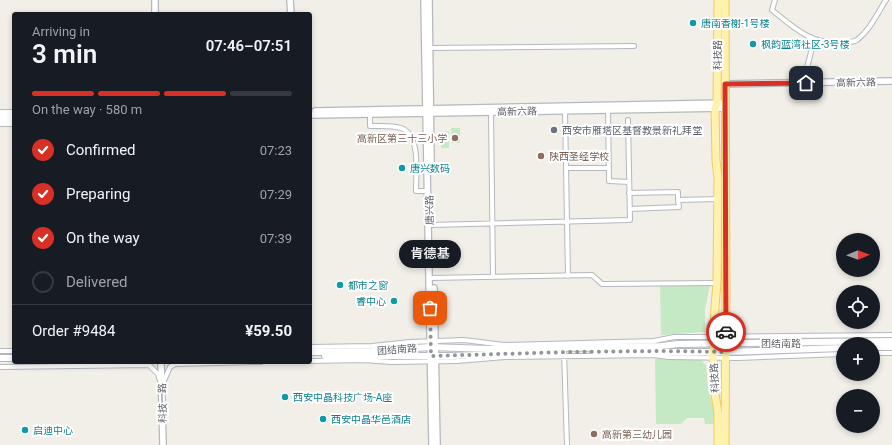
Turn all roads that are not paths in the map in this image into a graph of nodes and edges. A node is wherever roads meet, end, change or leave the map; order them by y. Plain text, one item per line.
1 (155, 0) edge
2 (290, 0) edge
3 (424, 0) edge
4 (429, 0) edge
5 (718, 0) edge
6 (725, 0) edge
7 (776, 0) edge
8 (886, 0) edge
9 (155, 12) edge
10 (291, 12) edge
11 (814, 40) junction
12 (634, 46) dead end
13 (429, 48) junction
14 (892, 81) edge
15 (806, 83) junction
16 (725, 84) junction
17 (716, 106) junction
18 (725, 106) junction
19 (608, 108) junction
20 (312, 111) edge
21 (428, 111) junction
22 (565, 111) junction
23 (0, 112) edge
24 (12, 112) edge
25 (491, 112) junction
26 (370, 114) junction
27 (312, 115) edge
28 (0, 116) edge
29 (12, 116) edge
30 (12, 120) edge
31 (628, 120) dead end
32 (0, 121) edge
33 (0, 124) edge
34 (12, 124) edge
35 (566, 168) junction
36 (609, 168) junction
37 (629, 182) junction
38 (428, 191) junction
39 (629, 193) junction
40 (718, 199) junction
41 (678, 200) junction
42 (630, 209) junction
43 (567, 221) junction
44 (492, 223) junction
45 (431, 224) junction
46 (568, 276) junction
47 (493, 277) junction
48 (432, 278) junction
49 (717, 283) junction
50 (892, 335) edge
51 (713, 340) junction
52 (726, 340) junction
53 (892, 341) edge
54 (433, 344) junction
55 (312, 347) edge
56 (880, 347) edge
57 (892, 347) edge
58 (836, 348) edge
59 (0, 351) edge
60 (12, 351) edge
61 (312, 352) edge
62 (892, 352) edge
63 (880, 353) edge
64 (564, 354) junction
65 (836, 354) edge
66 (713, 355) junction
67 (726, 355) junction
68 (312, 356) edge
69 (0, 358) edge
70 (12, 358) edge
71 (433, 359) junction
72 (312, 361) edge
73 (0, 362) edge
74 (12, 362) edge
75 (161, 364) edge
76 (175, 364) edge
77 (0, 367) edge
78 (162, 385) junction
79 (163, 445) edge
80 (432, 445) edge
81 (437, 445) edge
82 (567, 445) edge
83 (718, 445) edge
84 (725, 445) edge

1 - 9 street
2 - 10 street
3 - 21 street, 唐兴路
4 - 13 street, 唐兴路
5 - 17 main road, 科技路
6 - 16 main road, 科技路
7 - 11 street
8 - 11 street
11 - 15 street
12 - 13 street
13 - 21 street, 唐兴路
14 - 15 street, 高新六路
15 - 16 street, 高新六路
16 - 18 main road, 科技路
17 - 18 street, 高新六路
17 - 19 street, 高新六路
17 - 40 main road, 科技路
18 - 52 main road, 科技路
19 - 21 street, 高新六路
19 - 22 street, 高新六路
19 - 36 street
20 - 21 street, 高新六路
21 - 25 street, 高新六路
21 - 26 street, 高新六路
21 - 38 street, 唐兴路
21 - 45 street, 唐兴路
22 - 25 street, 高新六路
22 - 35 street
23 - 24 street
25 - 44 street
26 - 27 street, 高新六路
26 - 38 street
28 - 29 street
30 - 32 street
31 - 37 street
33 - 34 street
35 - 36 street
35 - 43 street
36 - 37 street
37 - 39 street
38 - 45 street, 唐兴路
39 - 41 street
39 - 42 street
40 - 41 street
40 - 49 main road, 科技路
41 - 42 street
42 - 43 street
43 - 44 street
43 - 46 street
44 - 45 street
44 - 47 street
45 - 48 street, 唐兴路
46 - 47 street
46 - 49 street
47 - 48 street
48 - 54 street, 唐兴路
49 - 51 main road, 科技路
50 - 52 street
51 - 52 main road, 团结南路
51 - 54 main road, 团结南路
51 - 66 main road, 科技路
52 - 53 main road, 团结南路
52 - 67 main road, 科技路
54 - 55 street
54 - 61 main road, 团结南路
54 - 71 street, 唐兴路
56 - 57 main road
58 - 67 main road, 团结南路
59 - 60 street
62 - 63 street
64 - 66 main road, 团结南路
64 - 71 main road, 团结南路
64 - 82 street
65 - 67 street
66 - 67 main road, 团结南路
66 - 83 main road, 科技路
67 - 84 main road, 科技路
68 - 71 main road, 团结南路
69 - 70 main road
71 - 72 street
71 - 80 street, 唐兴路
71 - 81 street, 唐兴路
73 - 74 main road
75 - 78 street, 科技一路
76 - 78 street
77 - 78 street
78 - 79 street, 科技一路

